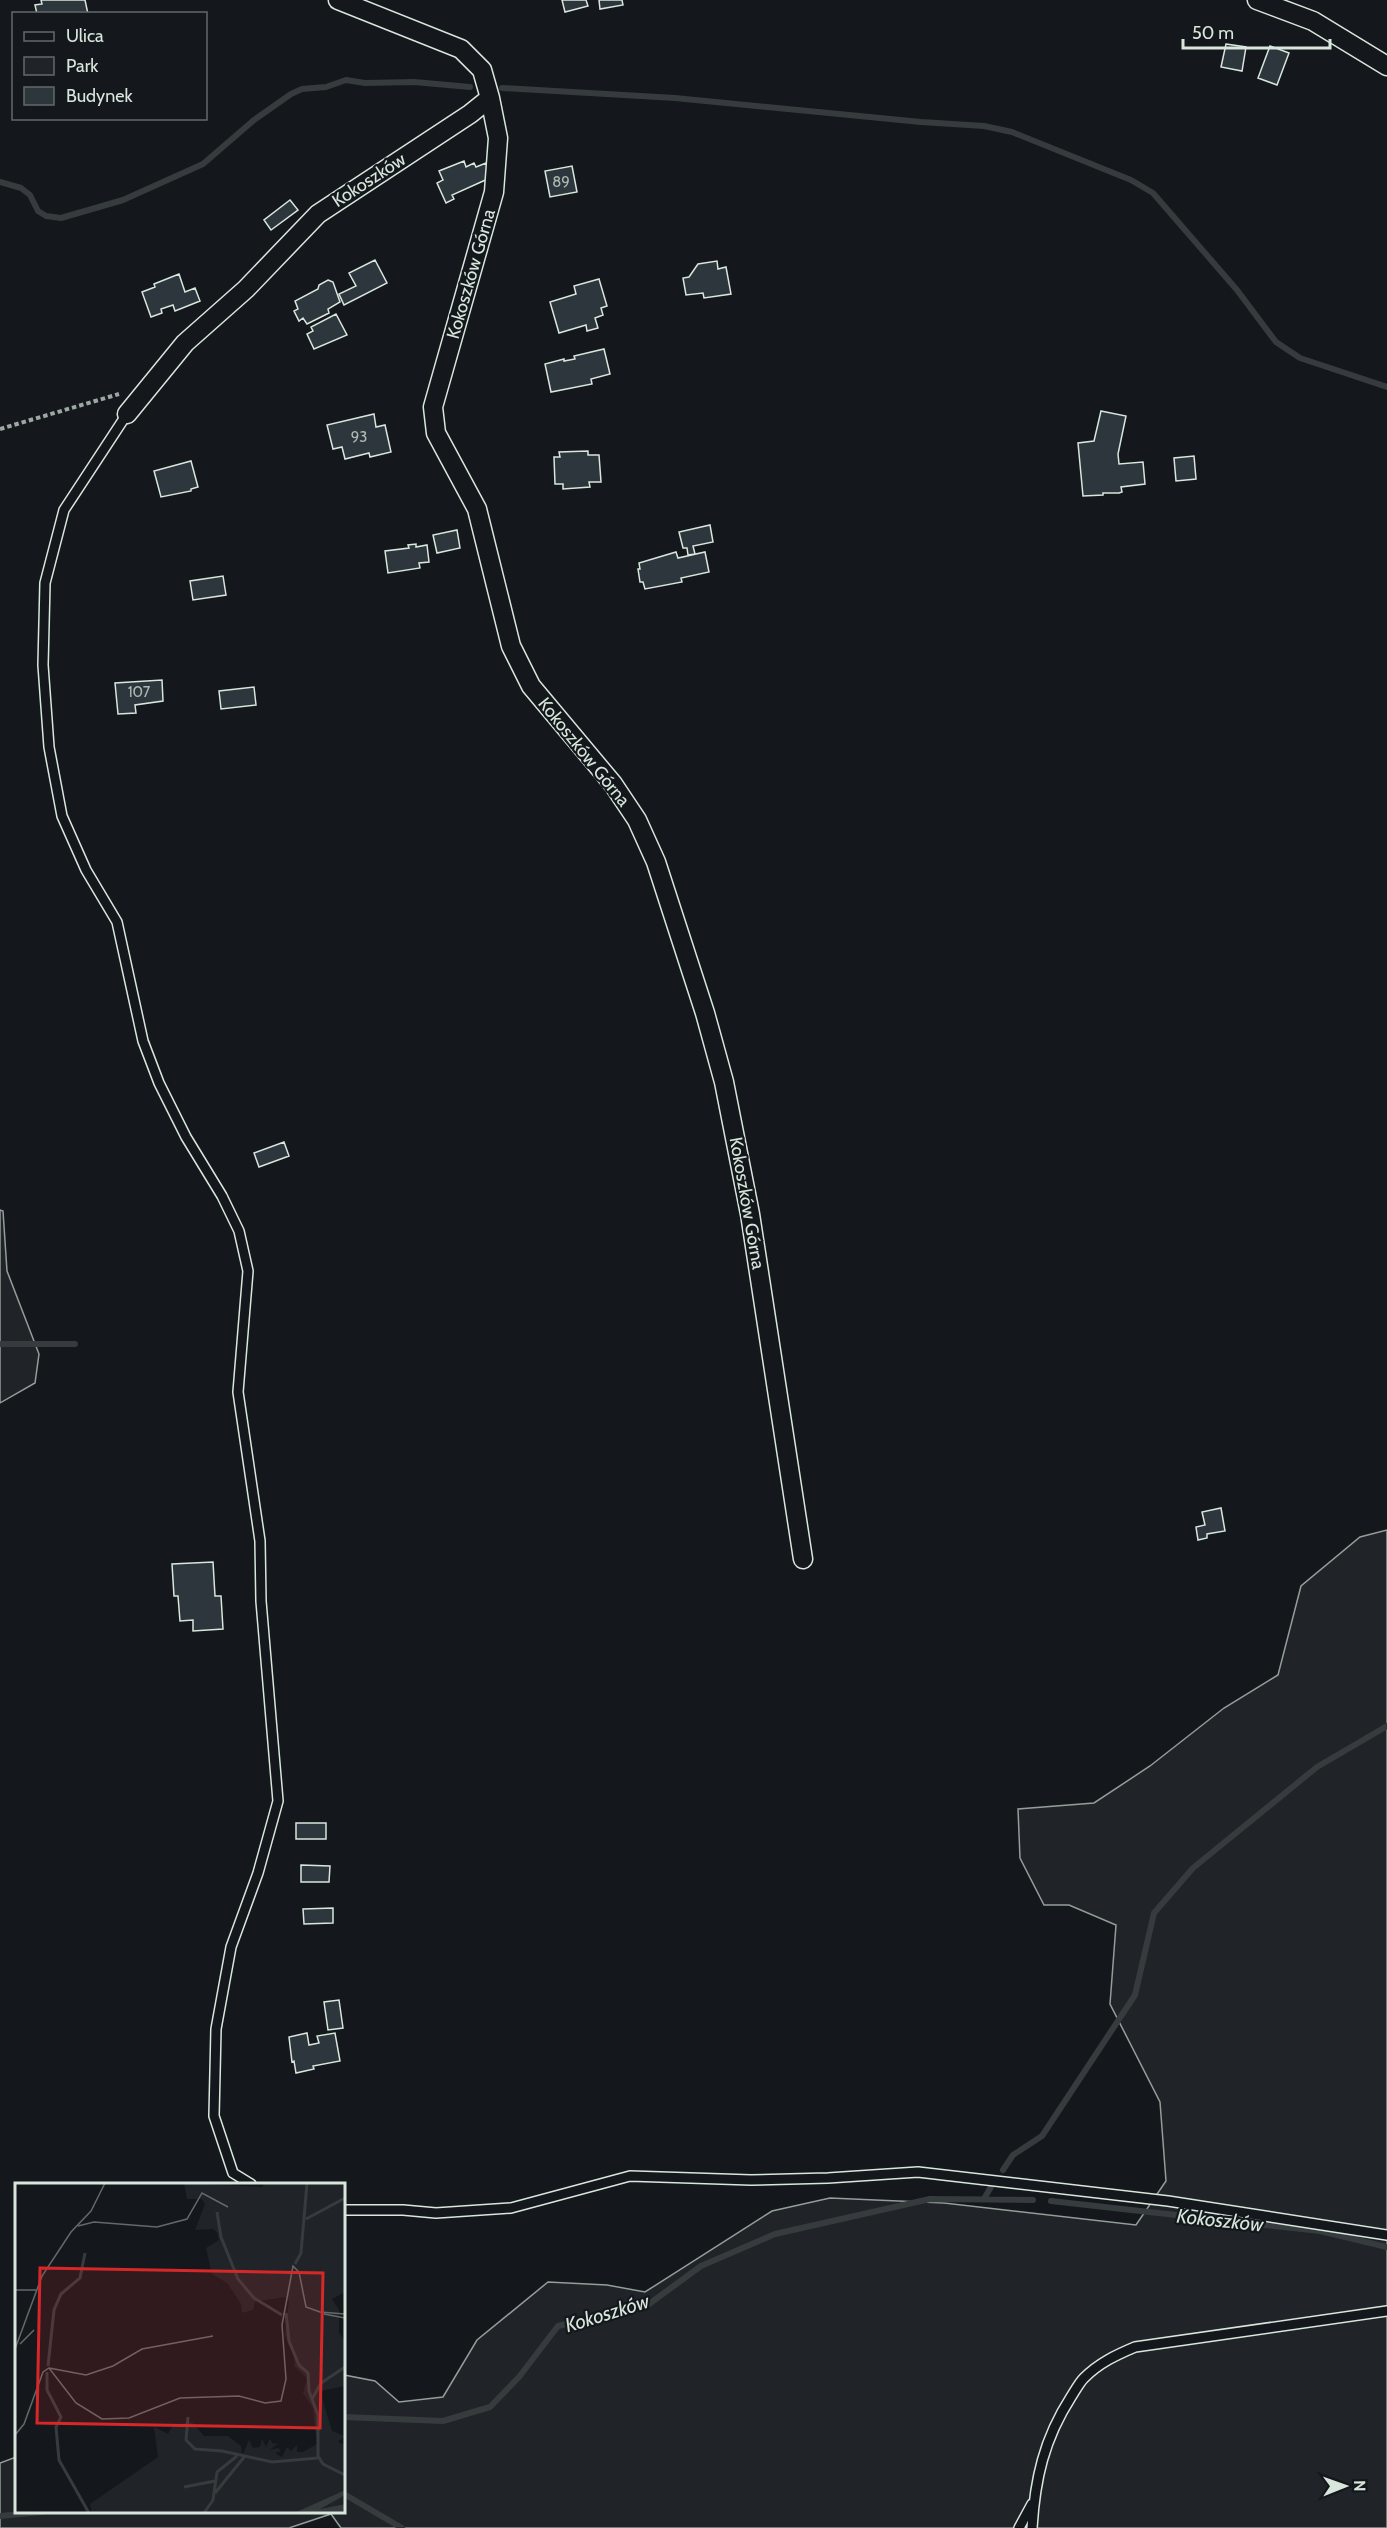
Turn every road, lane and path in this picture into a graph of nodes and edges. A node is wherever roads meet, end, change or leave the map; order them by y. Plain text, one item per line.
1 (338, 0) edge
2 (1257, 0) edge
3 (1387, 66) edge
4 (490, 98) junction
5 (151, 385) junction
6 (128, 414) joint
7 (0, 429) edge
8 (803, 1559) dead end
9 (249, 2183) edge
10 (345, 2210) edge
11 (1387, 2235) edge
12 (1387, 2311) edge
13 (1033, 2502) junction
14 (1019, 2528) edge
15 (1032, 2528) edge

1 - 4 street
2 - 3 street
4 - 5 street, Kokoszków
4 - 8 street, Kokoszków Górna
5 - 6 street, Kokoszków
5 - 7 path
6 - 9 lane
10 - 11 lane
12 - 13 lane
13 - 14 lane
13 - 15 lane

